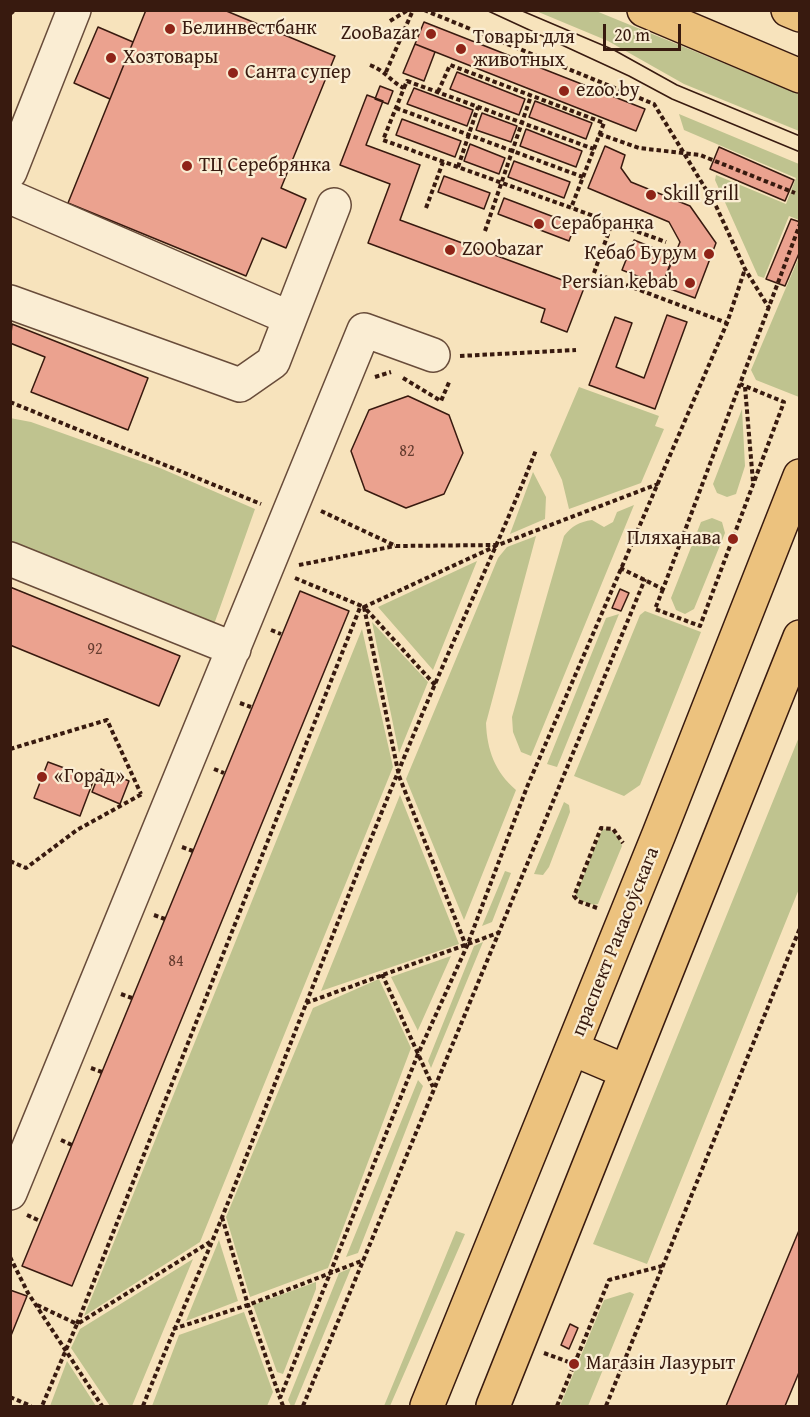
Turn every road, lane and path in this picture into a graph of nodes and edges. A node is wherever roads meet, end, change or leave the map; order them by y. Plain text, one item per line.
1 (15, 10) edge
2 (74, 10) edge
3 (408, 10) edge
4 (413, 10) edge
5 (424, 10) edge
6 (644, 10) edge
7 (788, 10) edge
8 (10, 14) edge
9 (800, 15) edge
10 (390, 21) dead end
11 (370, 65) dead end
12 (386, 72) junction
13 (800, 76) edge
14 (404, 88) junction
15 (438, 92) junction
16 (531, 96) junction
17 (478, 107) junction
18 (396, 108) junction
19 (522, 123) junction
20 (599, 134) junction
21 (468, 135) junction
22 (594, 149) junction
23 (512, 151) junction
24 (684, 152) junction
25 (443, 162) junction
26 (458, 167) junction
27 (11, 175) edge
28 (583, 177) junction
29 (501, 183) junction
30 (795, 193) dead end
31 (333, 205) dead end
32 (426, 208) dead end
33 (571, 208) junction
34 (612, 223) junction
35 (800, 224) edge
36 (485, 231) dead end
37 (666, 242) dead end
38 (746, 269) junction
39 (594, 273) dead end
40 (605, 277) dead end
41 (10, 302) edge
42 (769, 308) junction
43 (290, 318) junction
44 (727, 323) junction
45 (576, 350) dead end
46 (447, 364) junction
47 (373, 378) dead end
48 (740, 384) junction
49 (745, 387) junction
50 (10, 402) edge
51 (536, 450) dead end
52 (800, 476) edge
53 (658, 484) junction
54 (753, 484) junction
55 (295, 500) junction
56 (498, 545) junction
57 (396, 546) junction
58 (10, 559) edge
59 (297, 565) dead end
60 (619, 568) junction
61 (285, 574) dead end
62 (645, 579) junction
63 (663, 589) junction
64 (362, 606) junction
65 (800, 637) edge
66 (234, 649) junction
67 (435, 685) junction
68 (10, 749) edge
69 (399, 776) junction
70 (150, 789) dead end
71 (142, 794) junction
72 (623, 846) dead end
73 (10, 861) edge
74 (594, 919) dead end
75 (800, 928) edge
76 (498, 933) junction
77 (467, 946) junction
78 (382, 974) junction
79 (305, 1003) junction
80 (573, 1049) junction
81 (418, 1054) junction
82 (625, 1071) junction
83 (434, 1088) junction
84 (10, 1192) edge
85 (222, 1217) junction
86 (211, 1242) junction
87 (10, 1257) edge
88 (364, 1259) junction
89 (12, 1263) edge
90 (663, 1266) junction
91 (332, 1272) junction
92 (37, 1304) junction
93 (248, 1305) junction
94 (77, 1324) junction
95 (173, 1329) junction
96 (66, 1350) junction
97 (10, 1397) edge
98 (280, 1398) junction
99 (31, 1407) edge
100 (42, 1407) edge
101 (102, 1407) edge
102 (142, 1407) edge
103 (283, 1407) edge
104 (303, 1407) edge
105 (427, 1407) edge
106 (493, 1407) edge
107 (557, 1407) edge
108 (606, 1407) edge

1 - 8 path
2 - 27 lane
3 - 10 path
4 - 12 path
5 - 24 path
6 - 13 main road
7 - 9 main road
11 - 12 path
12 - 14 path
14 - 15 path
14 - 18 path
15 - 16 path
15 - 17 path
16 - 19 path
16 - 20 path
17 - 19 path
17 - 21 path
18 - 21 path
18 - 25 path
19 - 22 path
19 - 23 path
20 - 22 path
20 - 24 path
21 - 23 path
21 - 26 path
22 - 28 path
23 - 28 path
23 - 29 path
24 - 30 path
24 - 38 path
25 - 26 path
25 - 32 path
26 - 29 path
27 - 43 lane
28 - 33 path
29 - 33 path
29 - 36 path
31 - 43 lane
33 - 34 path
34 - 37 path
34 - 39 path
35 - 42 path
38 - 42 path
38 - 44 path
40 - 44 path
41 - 43 lane
42 - 48 path
44 - 53 path
45 - 46 path
46 - 47 path
46 - 55 lane
48 - 49 path
48 - 63 path
49 - 54 path
49 - 54 path
50 - 55 path
51 - 56 path
52 - 80 main road, праспект Ракасоўскага
53 - 56 path
53 - 60 path
54 - 63 path
55 - 57 path
55 - 66 lane
56 - 57 path
56 - 64 path
56 - 67 path
57 - 59 path
58 - 66 lane
60 - 62 path
60 - 77 path
61 - 64 path
62 - 63 path
62 - 76 path
64 - 67 path
64 - 69 path
64 - 94 path
65 - 82 main road
66 - 84 lane
67 - 69 path
68 - 71 path
69 - 77 path
69 - 79 path
70 - 71 path
71 - 73 path
72 - 74 path
75 - 90 path
76 - 77 path
76 - 83 path
77 - 78 path
77 - 81 path
78 - 79 path
78 - 81 path
79 - 85 path
80 - 82 main road
80 - 105 main road, праспект Ракасоўскага
81 - 83 path
81 - 91 path
82 - 106 main road
83 - 88 path
85 - 86 path
85 - 93 path
86 - 94 path
86 - 95 path
87 - 89 path
88 - 91 path
88 - 104 path
89 - 92 path
90 - 107 path
90 - 108 path
91 - 93 path
91 - 98 path
92 - 94 path
92 - 96 path
93 - 95 path
93 - 98 path
94 - 96 path
95 - 102 path
96 - 100 path
96 - 101 path
97 - 99 path
98 - 103 path

